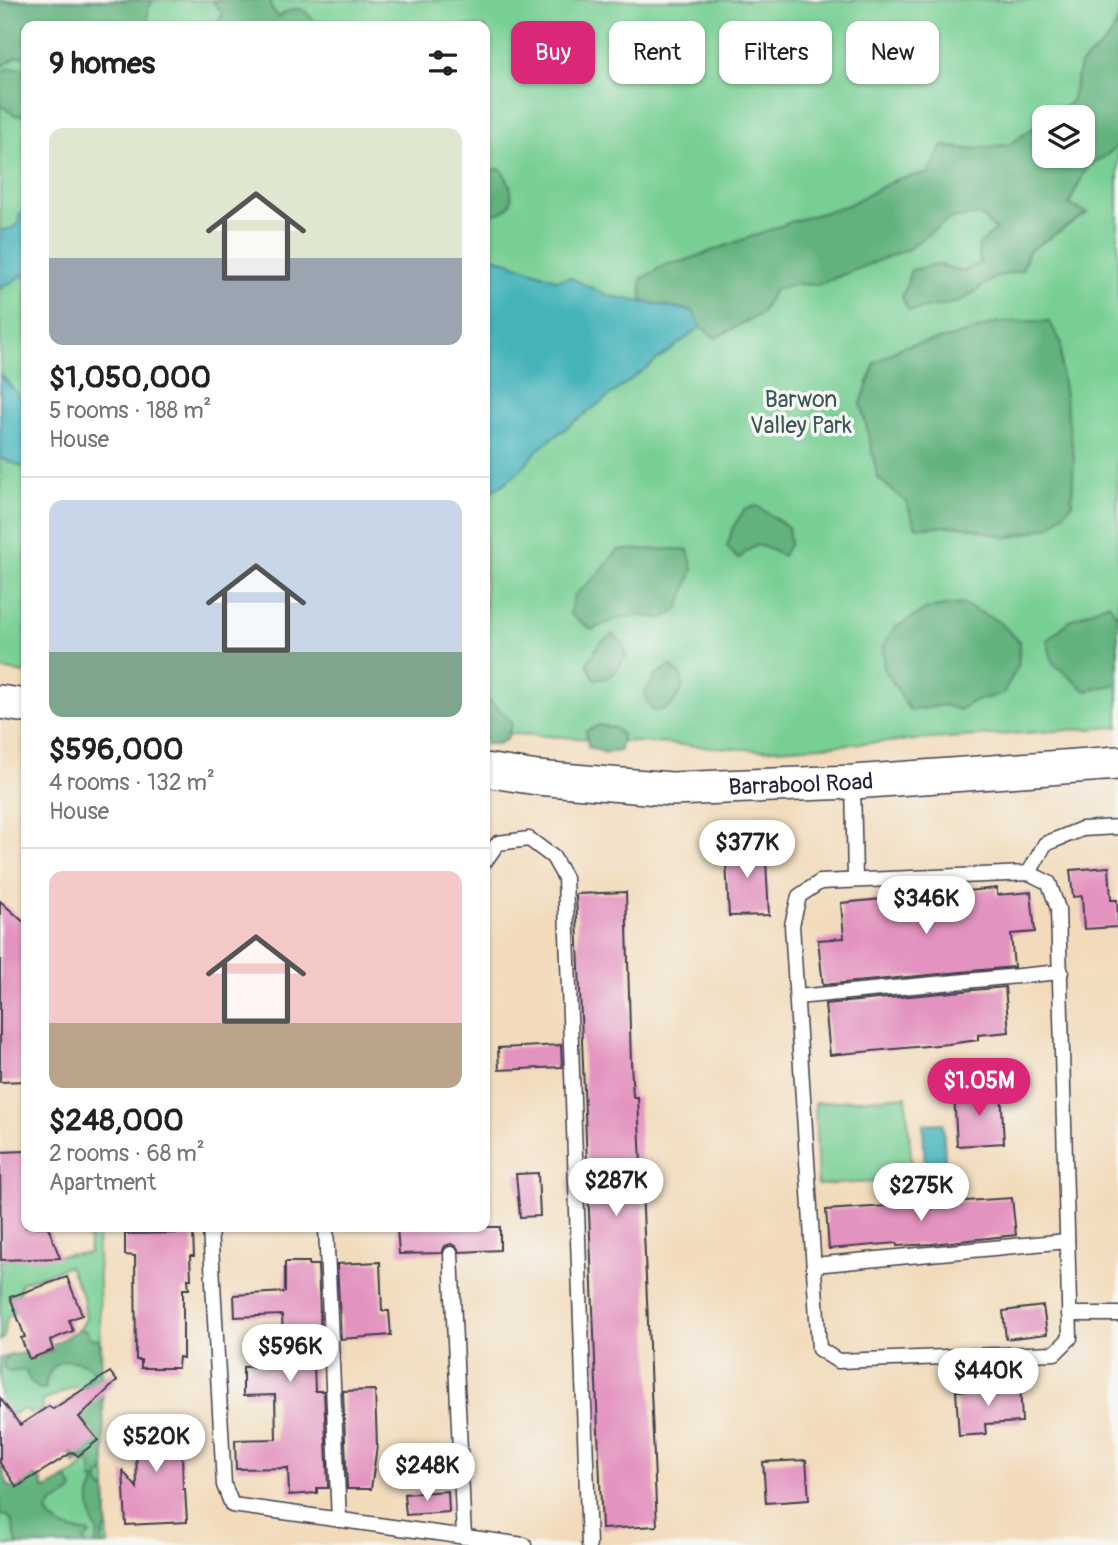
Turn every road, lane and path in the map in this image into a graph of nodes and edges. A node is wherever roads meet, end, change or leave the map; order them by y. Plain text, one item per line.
1 (0, 702) edge
2 (21, 705) edge
3 (1118, 763) edge
4 (490, 771) edge
5 (853, 782) junction
6 (1118, 827) edge
7 (490, 854) edge
8 (1029, 873) junction
9 (855, 879) junction
10 (1061, 972) junction
11 (797, 997) junction
12 (210, 1232) edge
13 (326, 1232) edge
14 (1067, 1241) junction
15 (451, 1254) dead end
16 (814, 1265) junction
17 (1069, 1314) junction
18 (1118, 1314) edge
19 (339, 1520) junction
20 (464, 1537) junction
21 (524, 1545) edge
22 (589, 1545) edge

1 - 2 street
3 - 5 street, Barrabool Road
4 - 5 street, Barrabool Road
5 - 9 lane
6 - 8 lane
7 - 22 lane
8 - 9 lane
8 - 10 lane
9 - 11 lane
10 - 11 lane
10 - 14 lane
11 - 16 lane
12 - 19 lane
13 - 19 lane
14 - 16 lane
14 - 17 lane
15 - 20 lane
16 - 17 lane
17 - 18 lane
19 - 20 lane
20 - 21 lane

